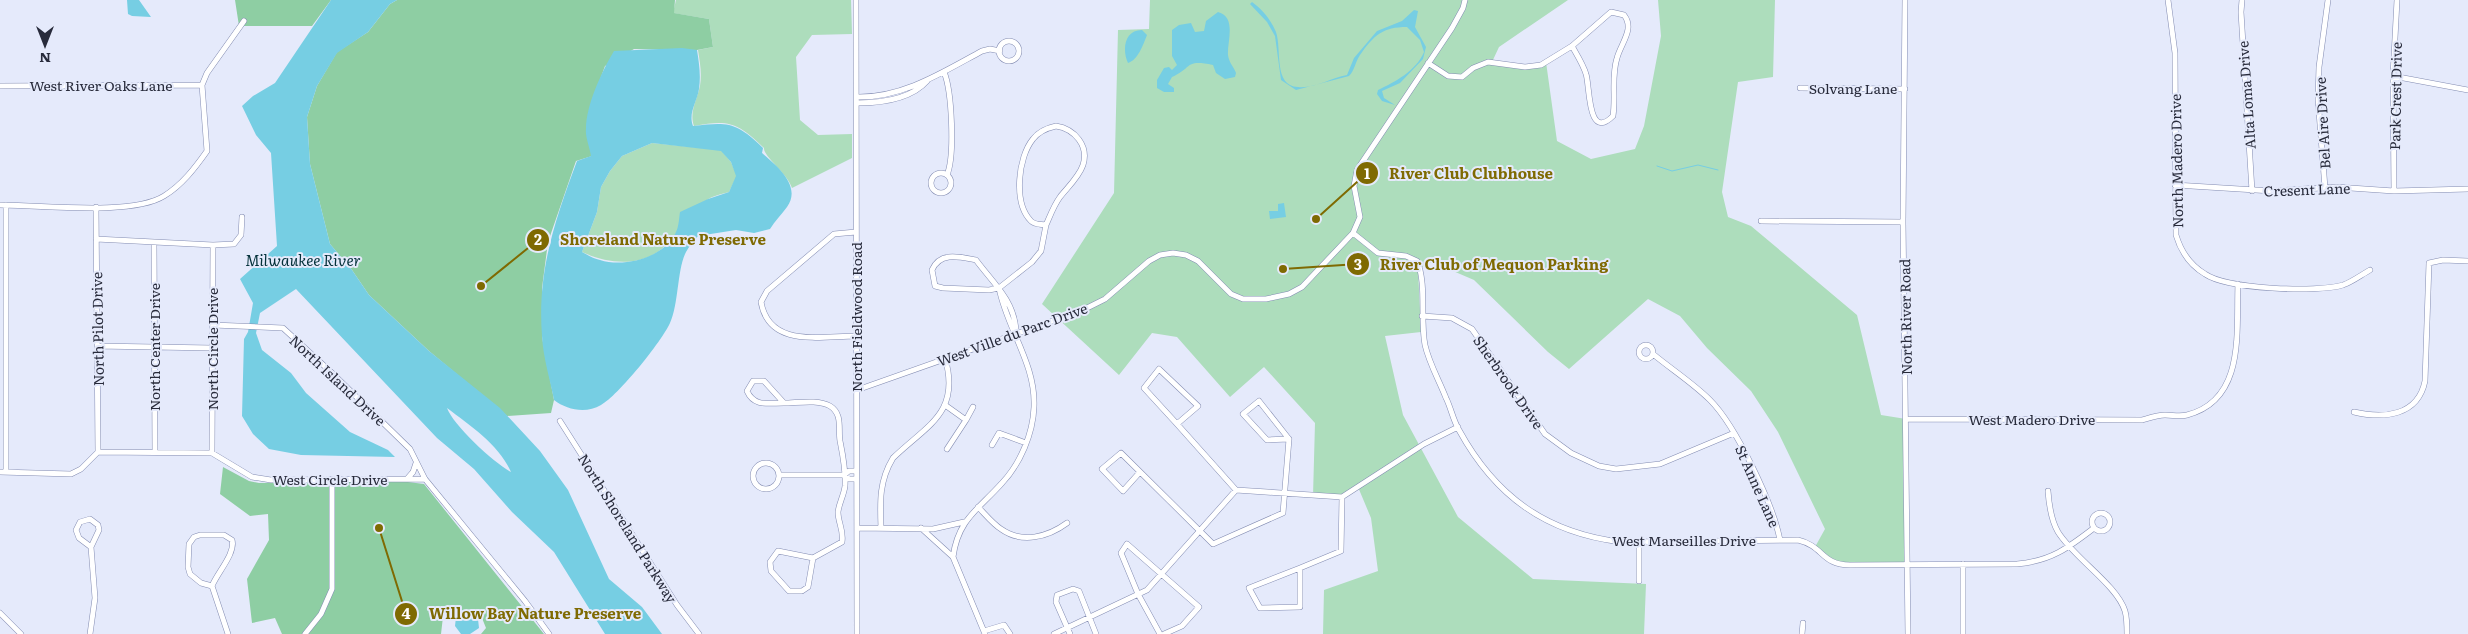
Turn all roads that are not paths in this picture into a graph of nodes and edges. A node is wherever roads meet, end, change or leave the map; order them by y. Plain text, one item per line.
1 (856, 0) edge
2 (1465, 0) edge
3 (1905, 0) edge
4 (2168, 0) edge
5 (2242, 0) edge
6 (2328, 0) edge
7 (2397, 0) edge
8 (244, 21) dead end
9 (1572, 46) junction
10 (1000, 51) dead end
11 (1428, 64) junction
12 (944, 72) junction
13 (2393, 76) junction
14 (202, 85) junction
15 (0, 86) edge
16 (1800, 88) dead end
17 (1905, 89) junction
18 (2468, 90) edge
19 (857, 100) junction
20 (947, 175) dead end
21 (2175, 185) junction
22 (2326, 188) junction
23 (2468, 189) edge
24 (2252, 191) junction
25 (2394, 191) junction
26 (3, 205) edge
27 (96, 207) junction
28 (242, 217) dead end
29 (1761, 221) dead end
30 (1903, 222) junction
31 (1046, 225) junction
32 (856, 232) junction
33 (1354, 233) junction
34 (96, 239) junction
35 (154, 242) junction
36 (213, 245) junction
37 (2468, 261) edge
38 (2370, 270) dead end
39 (2238, 284) junction
40 (999, 288) junction
41 (1422, 316) junction
42 (213, 325) junction
43 (1015, 332) junction
44 (856, 336) junction
45 (97, 346) junction
46 (154, 346) junction
47 (212, 348) junction
48 (1653, 354) dead end
49 (946, 358) junction
50 (857, 390) junction
51 (784, 403) junction
52 (945, 405) junction
53 (973, 406) dead end
54 (2354, 412) dead end
55 (1906, 419) junction
56 (966, 420) junction
57 (560, 421) dead end
58 (1177, 424) junction
59 (1458, 428) junction
60 (1734, 433) junction
61 (1289, 439) junction
62 (1026, 443) junction
63 (992, 445) dead end
64 (947, 449) dead end
65 (155, 451) junction
66 (98, 452) junction
67 (212, 453) junction
68 (416, 463) junction
69 (856, 471) junction
70 (3, 472) edge
71 (1140, 472) junction
72 (780, 475) junction
73 (844, 475) junction
74 (332, 479) junction
75 (407, 479) junction
76 (425, 479) junction
77 (856, 479) junction
78 (1236, 490) junction
79 (2048, 491) dead end
80 (1284, 494) junction
81 (1342, 497) junction
82 (978, 508) junction
83 (964, 522) junction
84 (1067, 523) dead end
85 (857, 528) junction
86 (881, 528) junction
87 (921, 528) junction
88 (2094, 528) dead end
89 (1201, 532) junction
90 (1780, 540) junction
91 (1639, 543) junction
92 (91, 547) junction
93 (2069, 547) junction
94 (952, 557) junction
95 (813, 558) junction
96 (1908, 564) junction
97 (1963, 564) junction
98 (1300, 568) junction
99 (1162, 575) junction
100 (1638, 581) dead end
101 (212, 586) junction
102 (1138, 594) junction
103 (0, 613) edge
104 (1090, 618) junction
105 (1803, 623) dead end
106 (1068, 628) junction
107 (984, 632) edge
108 (18, 633) edge
109 (90, 634) edge
110 (228, 634) edge
111 (305, 634) edge
112 (549, 634) edge
113 (699, 634) edge
114 (857, 634) edge
115 (1010, 634) edge
116 (1054, 634) edge
117 (1070, 634) edge
118 (1096, 634) edge
119 (1162, 634) edge
120 (1802, 634) edge
121 (1908, 634) edge
122 (1963, 634) edge
123 (2127, 634) edge

1 - 19 street, North Fieldwood Road
2 - 11 street
3 - 17 street, North River Road
4 - 21 street, North Madero Drive
5 - 24 street, Alta Loma Drive
6 - 22 street, Bel Aire Drive
7 - 13 street, Park Crest Drive
8 - 14 street
9 - 9 street
9 - 11 street
10 - 12 street
11 - 33 street
12 - 19 street
12 - 20 street
13 - 18 street
13 - 25 street, Park Crest Drive
14 - 15 street, West River Oaks Lane
14 - 27 street
16 - 17 street, Solvang Lane
17 - 30 street, North River Road
19 - 32 street, North Fieldwood Road
21 - 24 street, Cresent Lane
21 - 39 street, North Madero Drive
22 - 24 street, Cresent Lane
22 - 25 street, Cresent Lane
23 - 25 street, Cresent Lane
26 - 27 street
26 - 70 street
27 - 34 street, North Pilot Drive
28 - 36 street
29 - 30 street
30 - 55 street, North River Road
31 - 31 street
31 - 40 street
32 - 44 street, North Fieldwood Road
32 - 44 street
33 - 41 street, West Marseilles Drive
33 - 43 street, West Ville du Parc Drive
34 - 35 street
34 - 45 street, North Pilot Drive
35 - 36 street
35 - 46 street, North Center Drive
36 - 42 street, North Circle Drive
37 - 54 street
38 - 39 street, North Madero Drive
39 - 55 street, West Madero Drive
40 - 40 street
40 - 43 street
41 - 59 street, West Marseilles Drive
41 - 60 street, Sherbrook Drive
42 - 47 street, North Circle Drive
42 - 68 street, North Island Drive
43 - 49 street, West Ville du Parc Drive
43 - 62 street
44 - 50 street, North Fieldwood Road
45 - 46 street
45 - 66 street, North Pilot Drive
46 - 47 street
46 - 65 street, North Center Drive
47 - 67 street, North Circle Drive
48 - 60 street, St Anne Lane
49 - 50 street, West Ville du Parc Drive
49 - 52 street
50 - 69 street, North Fieldwood Road
51 - 51 street
51 - 73 street
52 - 56 street
52 - 86 street
53 - 56 street
55 - 96 street, North River Road
56 - 64 street
57 - 113 street, North Shoreland Parkway
58 - 58 street
58 - 78 street
59 - 81 street
59 - 91 street, West Marseilles Drive
60 - 90 street, St Anne Lane
61 - 61 street
61 - 80 street
62 - 63 street
62 - 82 street
65 - 66 street
65 - 67 street
66 - 70 street
67 - 74 street, West Circle Drive
68 - 75 street
68 - 76 street, North Island Drive
69 - 73 street
69 - 77 street, North Fieldwood Road
71 - 71 street
71 - 89 street
72 - 72 street
72 - 73 street
73 - 77 street
73 - 95 street
74 - 75 street, West Circle Drive
74 - 111 street
75 - 76 street, West Circle Drive
76 - 112 street, North Island Drive
77 - 85 street, North Fieldwood Road
78 - 80 street
78 - 89 street
79 - 93 street
80 - 81 street
80 - 89 street
81 - 98 street
82 - 83 street
82 - 84 street
83 - 87 street
83 - 94 street
85 - 86 street
85 - 114 street, North Fieldwood Road
86 - 87 street
87 - 94 street
88 - 93 street, West Marseilles Drive
89 - 99 street
90 - 91 street, West Marseilles Drive
90 - 96 street, West Marseilles Drive
91 - 100 street
92 - 92 street
92 - 109 street
93 - 97 street, West Marseilles Drive
93 - 123 street
94 - 107 street
95 - 95 street
96 - 97 street, West Marseilles Drive
96 - 121 street, North River Road
97 - 122 street
98 - 98 street
99 - 102 street
99 - 102 street
99 - 119 street
101 - 101 street
101 - 110 street
102 - 104 street
102 - 119 street
103 - 108 street
104 - 106 street
104 - 106 street
104 - 118 street
105 - 120 street
106 - 116 street
106 - 117 street
107 - 115 street

